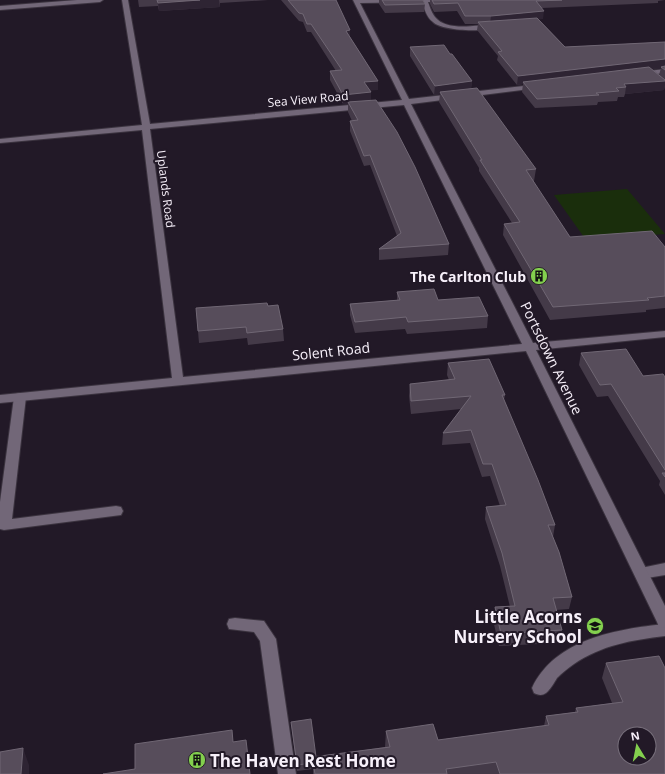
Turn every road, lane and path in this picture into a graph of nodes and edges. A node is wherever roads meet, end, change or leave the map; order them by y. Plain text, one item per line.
1 (100, 0) edge
2 (125, 0) edge
3 (424, 0) edge
4 (431, 0) edge
5 (357, 1) edge
6 (0, 8) edge
7 (500, 26) edge
8 (665, 71) edge
9 (650, 73) junction
10 (628, 75) edge
11 (660, 82) edge
12 (548, 84) edge
13 (406, 102) junction
14 (146, 127) junction
15 (0, 141) edge
16 (665, 334) edge
17 (530, 346) junction
18 (178, 381) junction
19 (20, 397) junction
20 (0, 399) edge
21 (116, 511) dead end
22 (665, 569) edge
23 (641, 573) junction
24 (661, 606) edge
25 (665, 622) edge
26 (235, 624) dead end
27 (665, 630) edge
28 (540, 688) dead end
29 (286, 774) edge

1 - 6 street
2 - 14 street, Uplands Road
3 - 4 street
3 - 5 street
3 - 7 street
5 - 13 street, Portsdown Avenue
8 - 9 street
9 - 10 street
9 - 11 street
12 - 13 street, Sea View Road
13 - 14 street, Sea View Road
13 - 17 street, Portsdown Avenue
14 - 15 street, Sea View Road
14 - 18 street, Uplands Road
16 - 17 street, Solent Road
17 - 18 street, Solent Road
17 - 23 street, Portsdown Avenue
18 - 19 street, Solent Road
19 - 20 street, Solent Road
19 - 21 street
22 - 23 street
23 - 24 street, Portsdown Avenue
24 - 25 street, Portsdown Avenue
26 - 29 street
27 - 28 street

